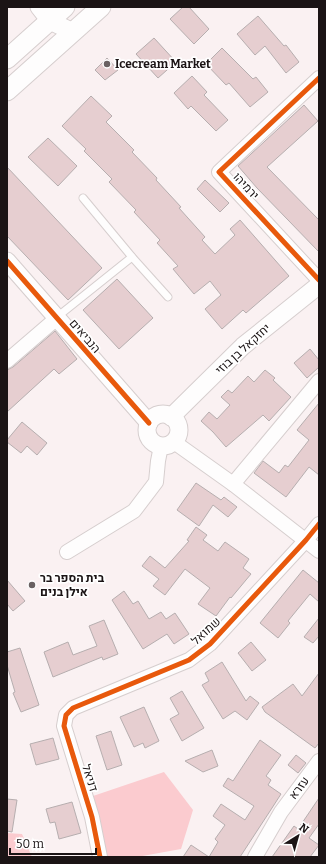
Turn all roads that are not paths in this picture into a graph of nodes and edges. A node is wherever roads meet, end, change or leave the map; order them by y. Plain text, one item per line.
1 (65, 7) edge
2 (69, 7) edge
3 (101, 7) edge
4 (44, 14) edge
5 (73, 32) junction
6 (7, 59) edge
7 (319, 78) edge
8 (7, 91) edge
9 (83, 198) dead end
10 (132, 257) junction
11 (7, 261) edge
12 (319, 280) edge
13 (319, 285) edge
14 (168, 297) dead end
15 (56, 318) junction
16 (7, 361) edge
17 (319, 381) edge
18 (171, 417) junction
19 (149, 423) junction
20 (168, 444) junction
21 (233, 484) junction
22 (319, 524) edge
23 (306, 540) junction
24 (319, 551) edge
25 (66, 552) dead end
26 (73, 708) joint
27 (319, 761) edge
28 (100, 857) edge
29 (254, 857) edge

1 - 4 main road
2 - 5 street
3 - 5 main road
4 - 5 street
4 - 6 main road
5 - 8 main road
7 - 12 street, ירמיהו
9 - 10 lane
10 - 14 lane
10 - 15 lane
11 - 15 street, הנביאים
13 - 18 street, יחזקאל בן בוזי
15 - 16 street
15 - 19 street, הנביאים
17 - 21 street
18 - 19 street
18 - 20 street
19 - 20 street
20 - 21 street
20 - 25 street
21 - 23 street
22 - 23 street, שמואל
23 - 24 street
23 - 26 street, שמואל
26 - 28 street, דניאל
27 - 29 street, עזרא

